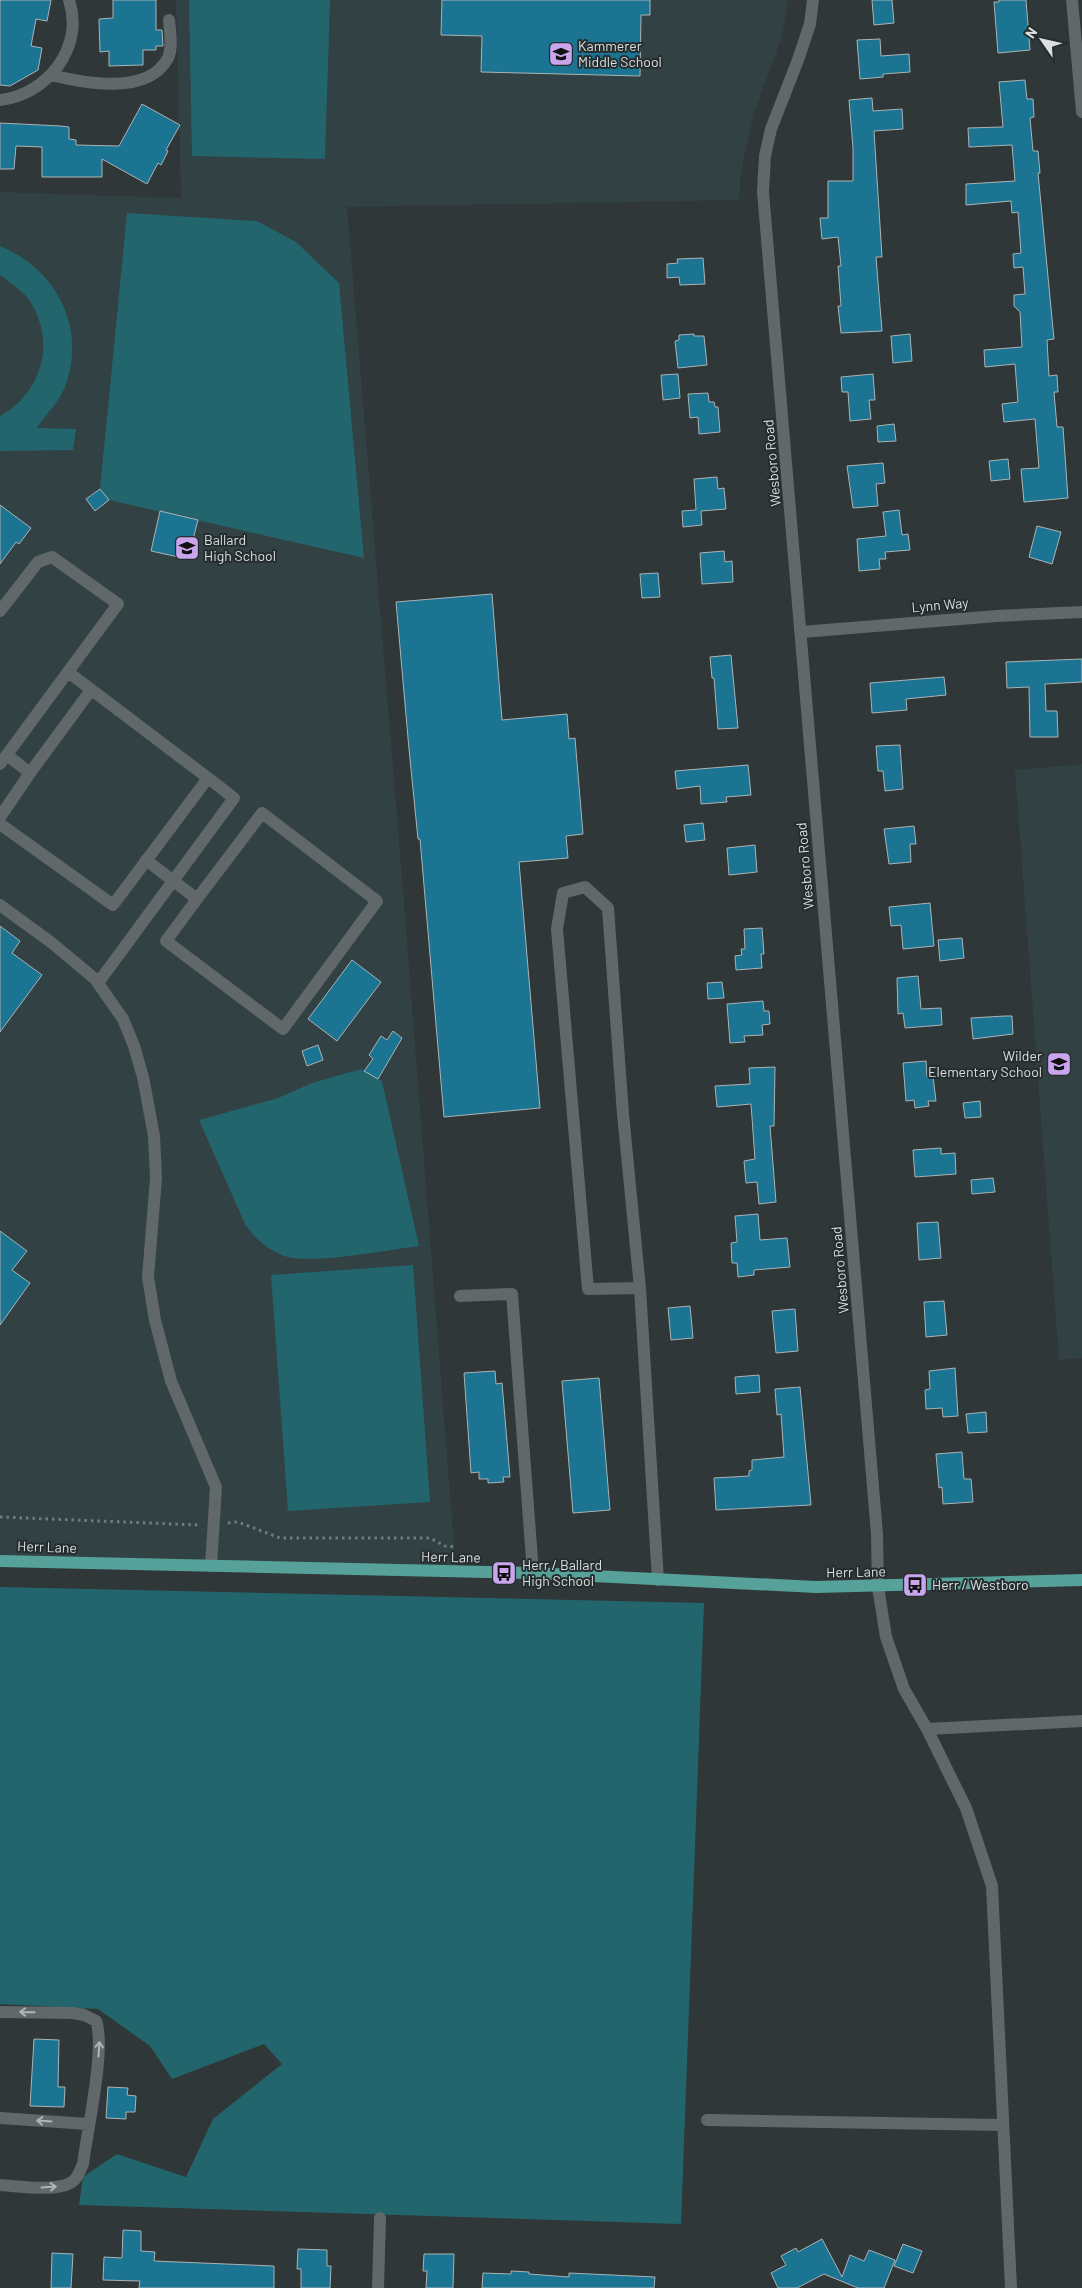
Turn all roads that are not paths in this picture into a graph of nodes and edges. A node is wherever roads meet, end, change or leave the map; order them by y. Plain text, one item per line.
1 (69, 0) edge
2 (812, 0) edge
3 (1072, 0) edge
4 (169, 20) dead end
5 (51, 75) junction
6 (0, 100) edge
7 (1082, 112) edge
8 (0, 611) edge
9 (1082, 612) edge
10 (802, 632) junction
11 (68, 672) junction
12 (92, 690) junction
13 (3, 760) edge
14 (30, 773) junction
15 (208, 778) junction
16 (0, 816) edge
17 (0, 824) edge
18 (146, 860) junction
19 (174, 881) junction
20 (197, 899) junction
21 (0, 905) edge
22 (98, 983) junction
23 (640, 1288) junction
24 (460, 1296) dead end
25 (0, 1561) edge
26 (211, 1566) junction
27 (533, 1573) junction
28 (658, 1580) junction
29 (1082, 1580) edge
30 (878, 1587) junction
31 (1082, 1721) edge
32 (927, 1729) junction
33 (0, 2012) edge
34 (0, 2118) edge
35 (707, 2120) dead end
36 (88, 2124) junction
37 (1003, 2125) junction
38 (0, 2185) edge
39 (380, 2218) dead end
40 (378, 2288) edge
41 (1010, 2288) edge

1 - 5 street
2 - 10 street, Wesboro Road
3 - 7 street
4 - 5 street
5 - 6 street
8 - 11 street
9 - 10 street, Lynn Way
10 - 30 street, Wesboro Road
11 - 12 street
11 - 13 street
12 - 14 street
12 - 15 street
13 - 14 street
14 - 16 street
15 - 18 street
15 - 19 street
17 - 18 street
18 - 19 street
19 - 20 street
19 - 22 street
20 - 20 street
21 - 22 street
22 - 26 street
23 - 23 street
23 - 28 street
24 - 27 street
25 - 26 main road, Herr Lane
26 - 27 main road, Herr Lane
27 - 28 main road, Herr Lane
28 - 30 main road, Herr Lane
29 - 30 main road, Herr Lane
30 - 32 street, Wesboro Road
31 - 32 street
32 - 37 street, Wesboro Road
36 -> 33 street
36 -> 34 street
35 - 37 street
38 -> 36 street
37 - 41 street, Wesboro Road
39 - 40 street

